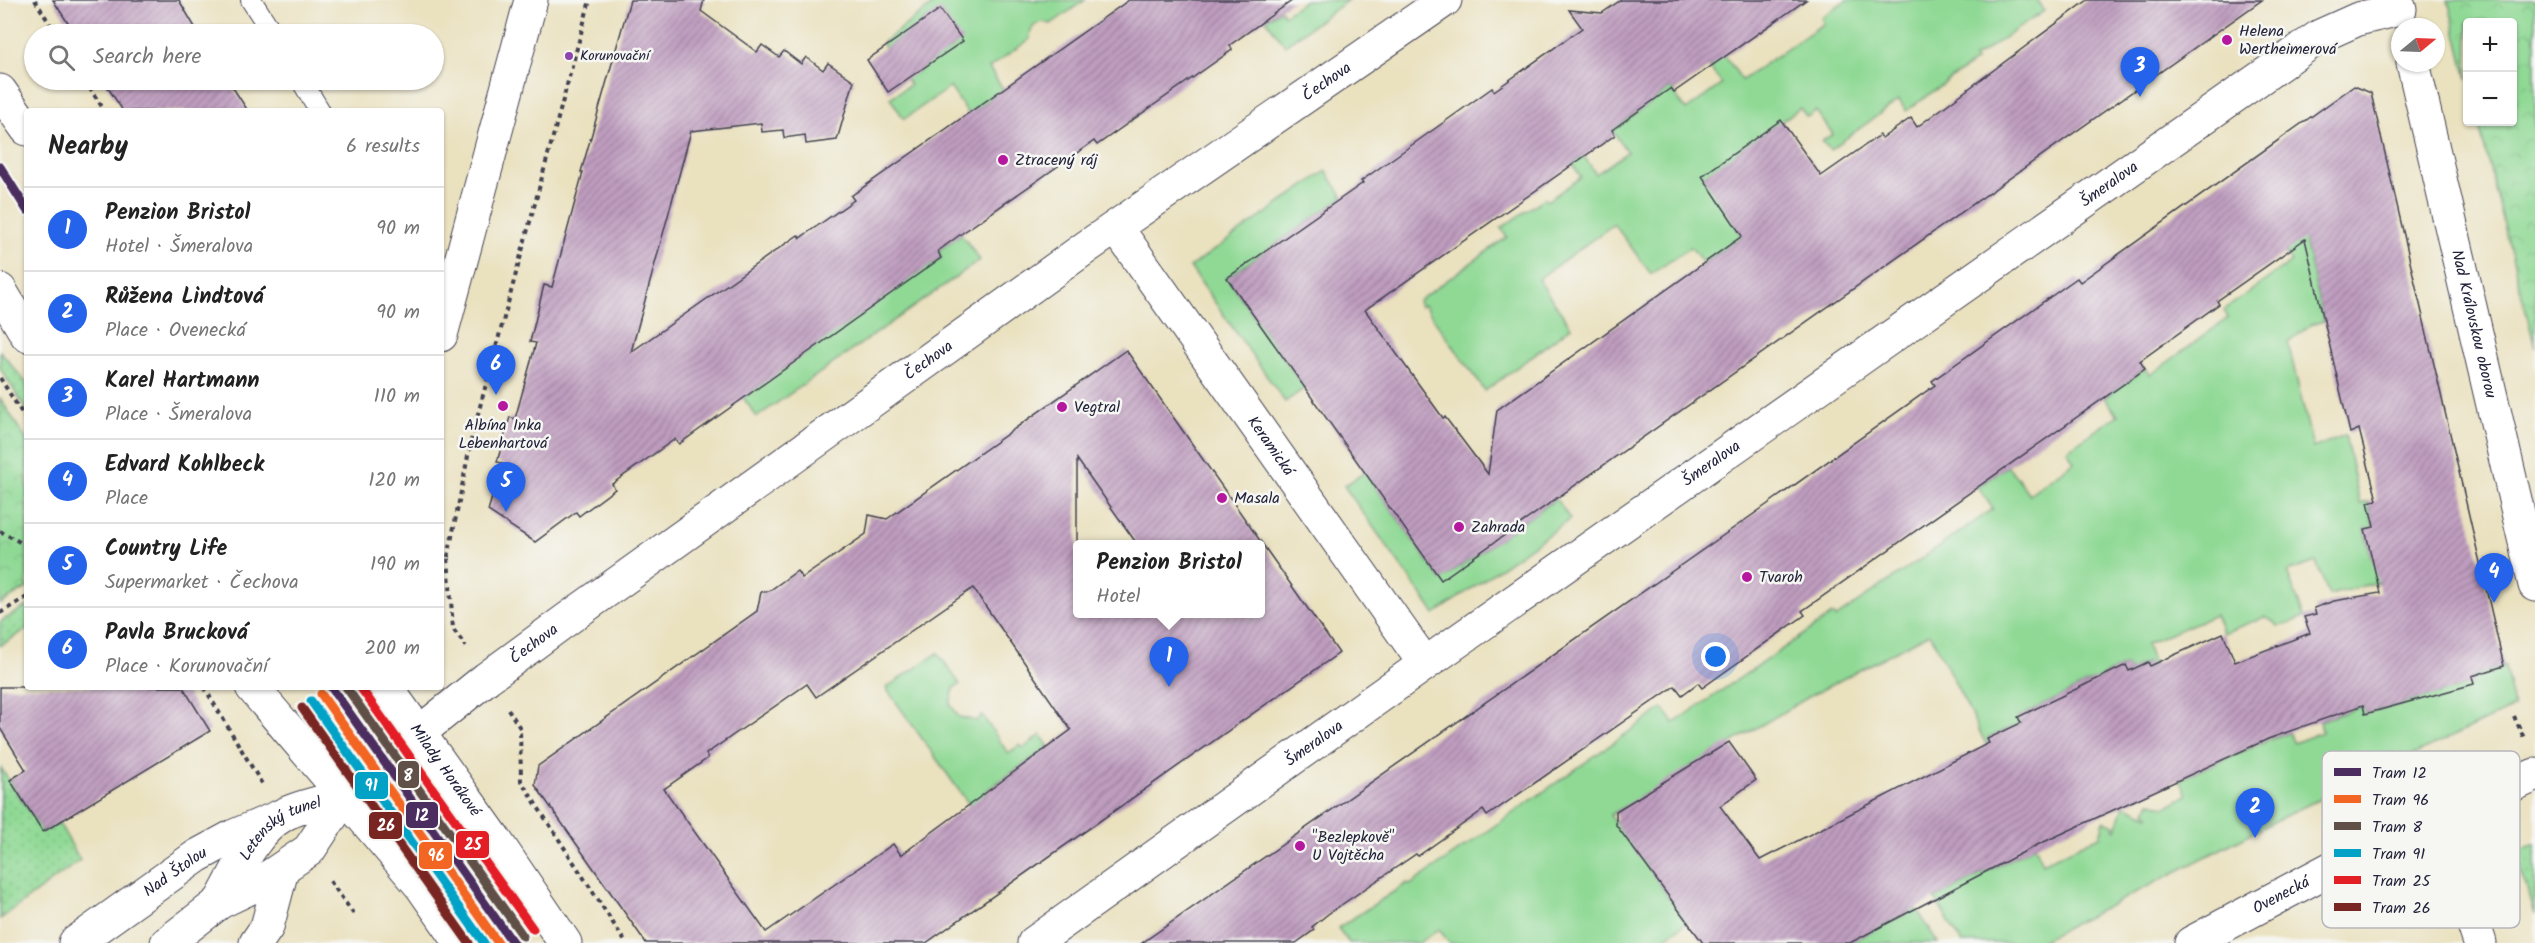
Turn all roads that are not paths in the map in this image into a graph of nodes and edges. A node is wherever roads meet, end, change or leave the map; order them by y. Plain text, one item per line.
1 (251, 0) edge
2 (531, 0) edge
3 (1445, 0) edge
4 (2401, 12) edge
5 (267, 24) edge
6 (2415, 72) edge
7 (307, 90) edge
8 (0, 91) edge
9 (318, 108) edge
10 (24, 125) edge
11 (1116, 227) junction
12 (0, 290) edge
13 (444, 324) edge
14 (24, 330) edge
15 (2535, 585) edge
16 (1425, 664) junction
17 (255, 690) edge
18 (387, 690) edge
19 (389, 690) edge
20 (420, 732) junction
21 (2535, 776) edge
22 (2520, 783) edge
23 (345, 796) junction
24 (283, 815) junction
25 (282, 870) junction
26 (2322, 873) edge
27 (220, 902) junction
28 (2475, 928) edge
29 (75, 943) edge
30 (167, 943) edge
31 (256, 943) edge
32 (461, 943) edge
33 (565, 943) edge
34 (1034, 943) edge
35 (2191, 943) edge
36 (2480, 943) edge

1 - 5 lane
2 - 13 street
3 - 11 street, Čechova
4 - 16 street, Šmeralova
6 - 15 street, Nad Královskou oborou
7 - 9 lane
8 - 10 street
11 - 16 street, Keramická
11 - 20 street, Čechova
12 - 14 street
16 - 34 street, Šmeralova
17 - 23 street
18 - 23 street
19 - 20 street, Milady Horákové
20 - 23 lane
20 - 33 street, Milady Horákové
21 - 22 street, Ovenecká
23 - 24 street, Letenský tunel
23 - 25 street, Letenský tunel
23 - 32 street
24 - 27 street, Letenský tunel
24 - 29 street, Nad Štolou
25 - 27 street, Letenský tunel
25 - 31 street
26 - 35 street, Ovenecká
27 - 30 street, Letenský tunel
28 - 36 street

